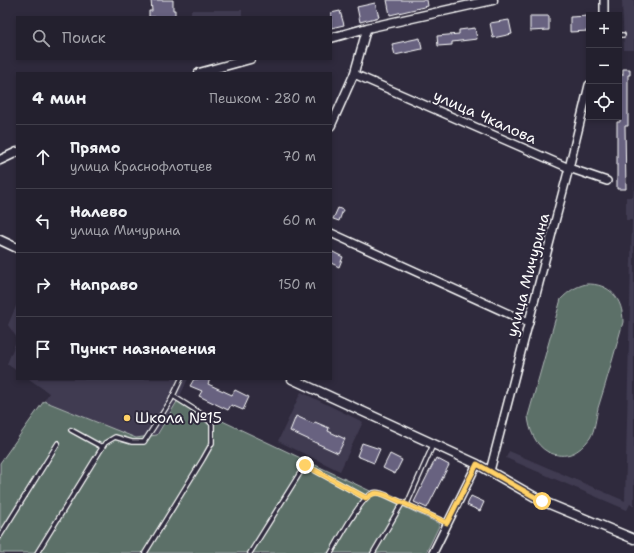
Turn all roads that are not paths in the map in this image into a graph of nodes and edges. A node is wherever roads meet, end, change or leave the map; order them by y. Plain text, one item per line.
1 (493, 0) edge
2 (604, 0) edge
3 (604, 12) edge
4 (367, 28) junction
5 (332, 38) edge
6 (246, 60) edge
7 (203, 72) edge
8 (354, 74) junction
9 (586, 97) edge
10 (332, 124) edge
11 (16, 152) edge
12 (0, 160) edge
13 (569, 168) junction
14 (607, 181) dead end
15 (332, 233) edge
16 (0, 240) edge
17 (16, 248) edge
18 (529, 323) junction
19 (180, 380) edge
20 (294, 380) edge
21 (173, 396) junction
22 (71, 430) dead end
23 (58, 443) dead end
24 (433, 444) junction
25 (102, 446) junction
26 (477, 464) junction
27 (490, 471) junction
28 (366, 498) junction
29 (405, 503) junction
30 (447, 523) junction
31 (0, 536) edge
32 (634, 540) edge
33 (37, 553) edge
34 (145, 553) edge
35 (250, 553) edge
36 (331, 553) edge
37 (373, 553) edge
38 (433, 553) edge

1 - 4 street
2 - 3 street
4 - 5 street
4 - 8 street
6 - 7 street
8 - 10 street
8 - 13 street, улица Чкалова
9 - 13 street, улица Мичурина
11 - 12 street
13 - 14 street, улица Чкалова
13 - 18 street, улица Мичурина
15 - 18 street
16 - 17 street
18 - 27 street, улица Мичурина
19 - 21 lane
20 - 24 street
21 - 25 lane
21 - 34 lane
22 - 25 lane
23 - 31 lane
24 - 26 street
24 - 29 lane
25 - 33 lane
26 - 27 street
26 - 30 street
27 - 32 street
28 - 29 lane
28 - 35 lane
28 - 36 lane
29 - 30 lane
29 - 37 lane
30 - 38 street

